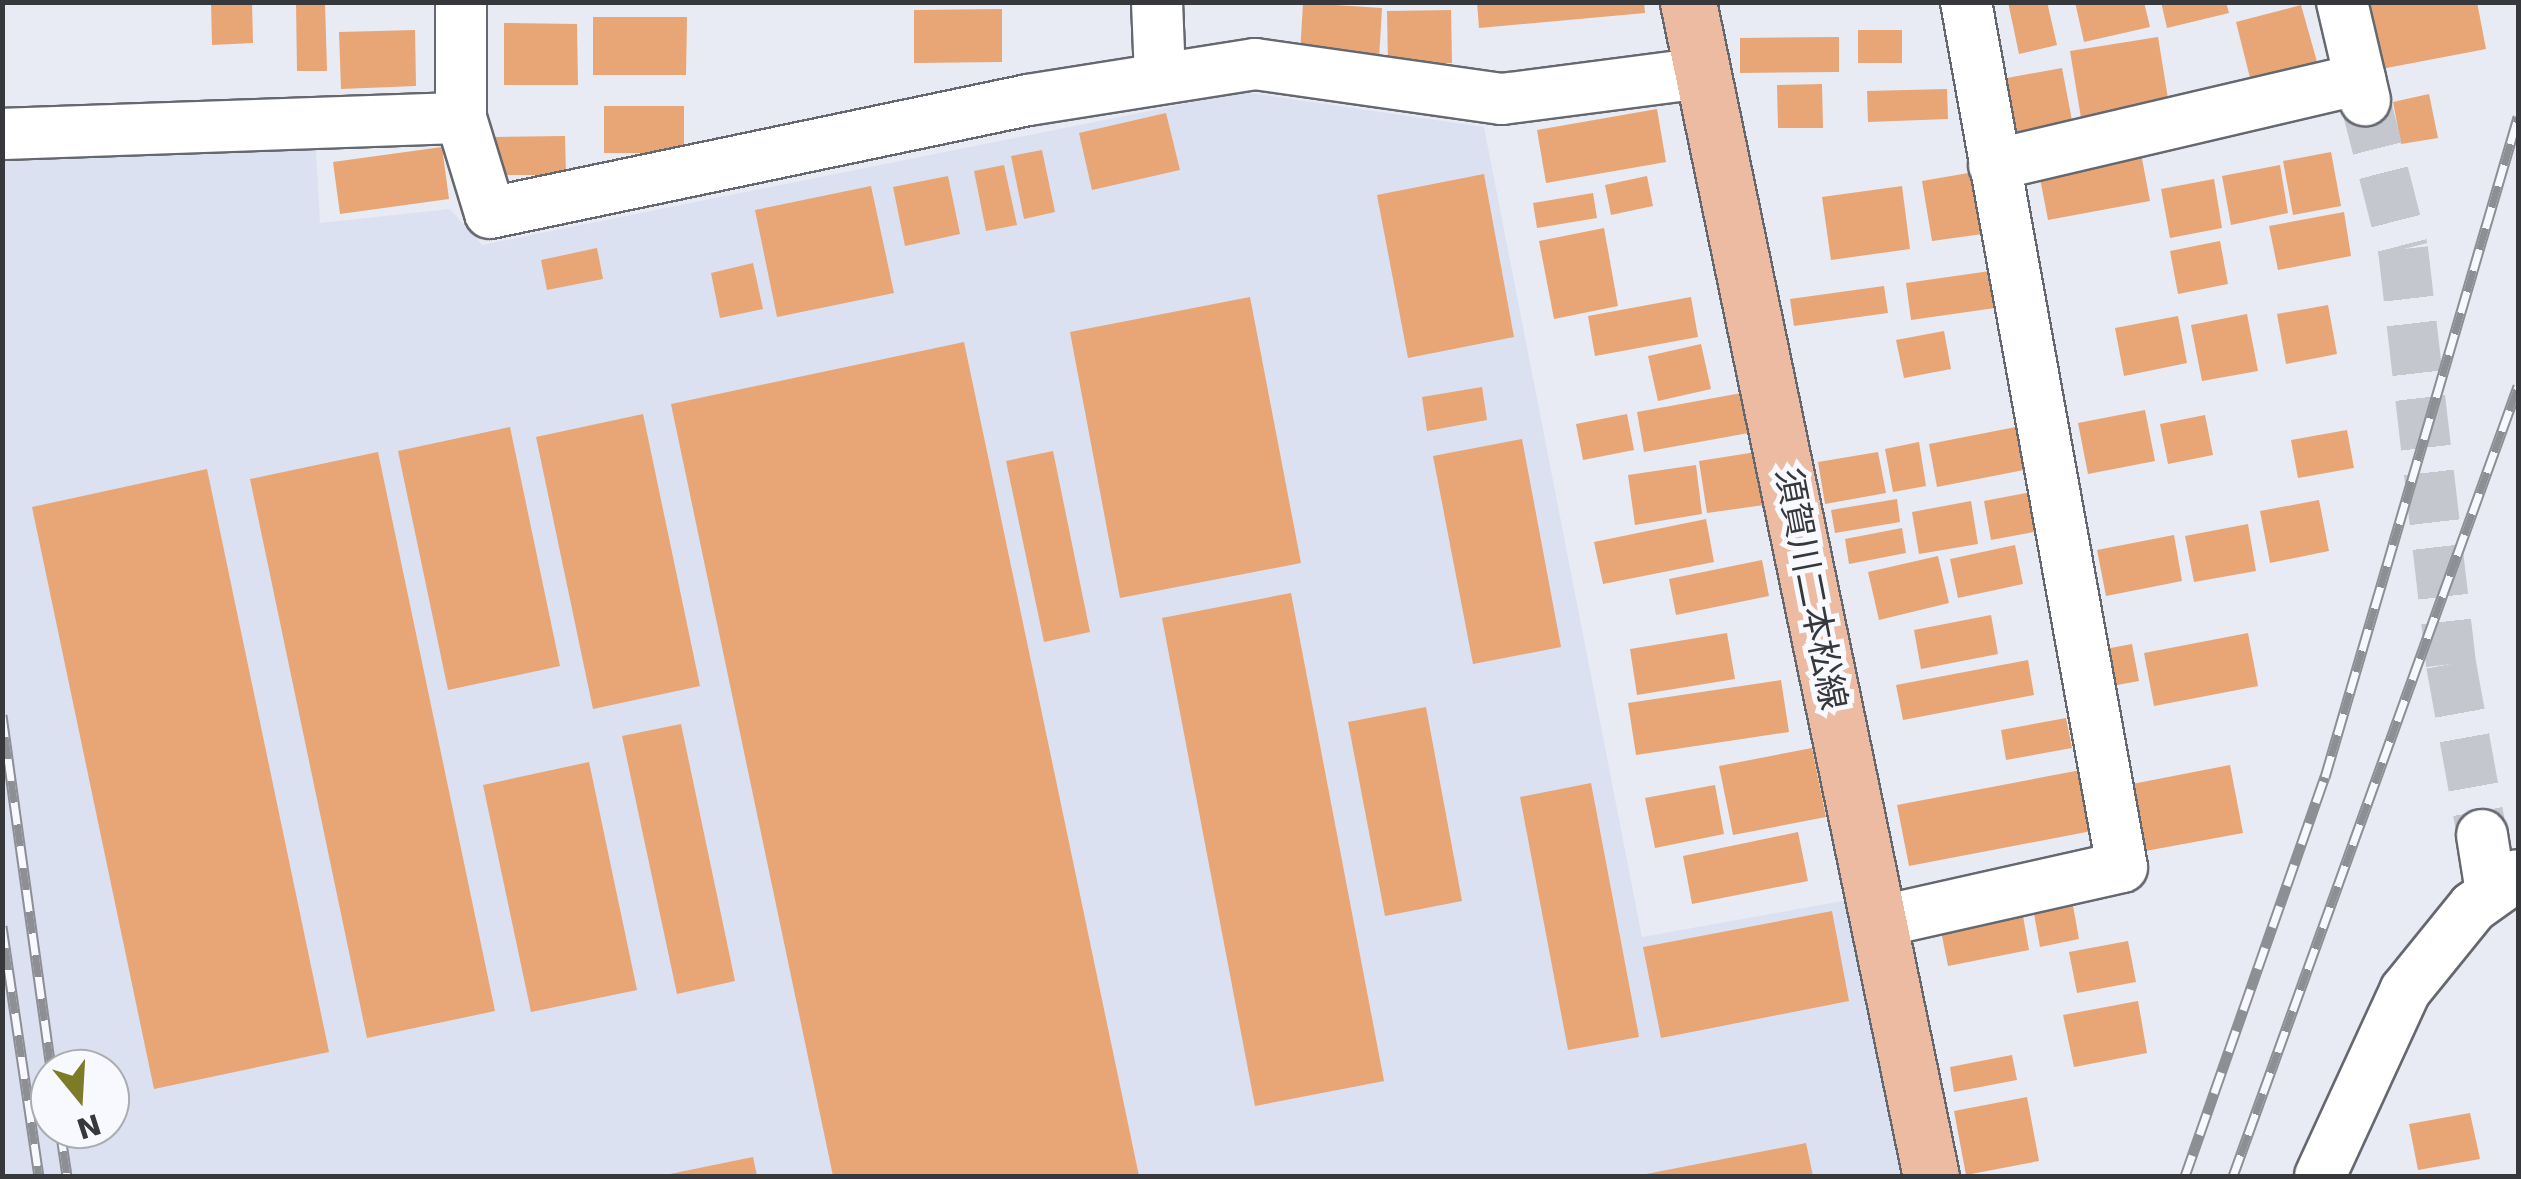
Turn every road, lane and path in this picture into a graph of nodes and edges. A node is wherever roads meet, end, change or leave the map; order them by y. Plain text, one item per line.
1 (461, 2) edge
2 (1157, 2) edge
3 (1688, 2) edge
4 (1966, 2) edge
5 (2342, 2) edge
6 (1702, 73) junction
7 (1160, 77) junction
8 (461, 118) junction
9 (2, 134) edge
10 (1994, 165) junction
11 (2482, 835) tunnel mouth
12 (2511, 884) edge
13 (1878, 922) junction
14 (1930, 1176) edge
15 (2320, 1176) edge

1 - 8 street
2 - 7 street
3 - 6 main road, 須賀川二本松線
4 - 10 street
5 - 10 street
6 - 7 street
6 - 13 main road, 須賀川二本松線
7 - 8 street
8 - 9 street
10 - 13 street
11 - 12 street
12 - 15 street
13 - 14 main road, 須賀川二本松線

